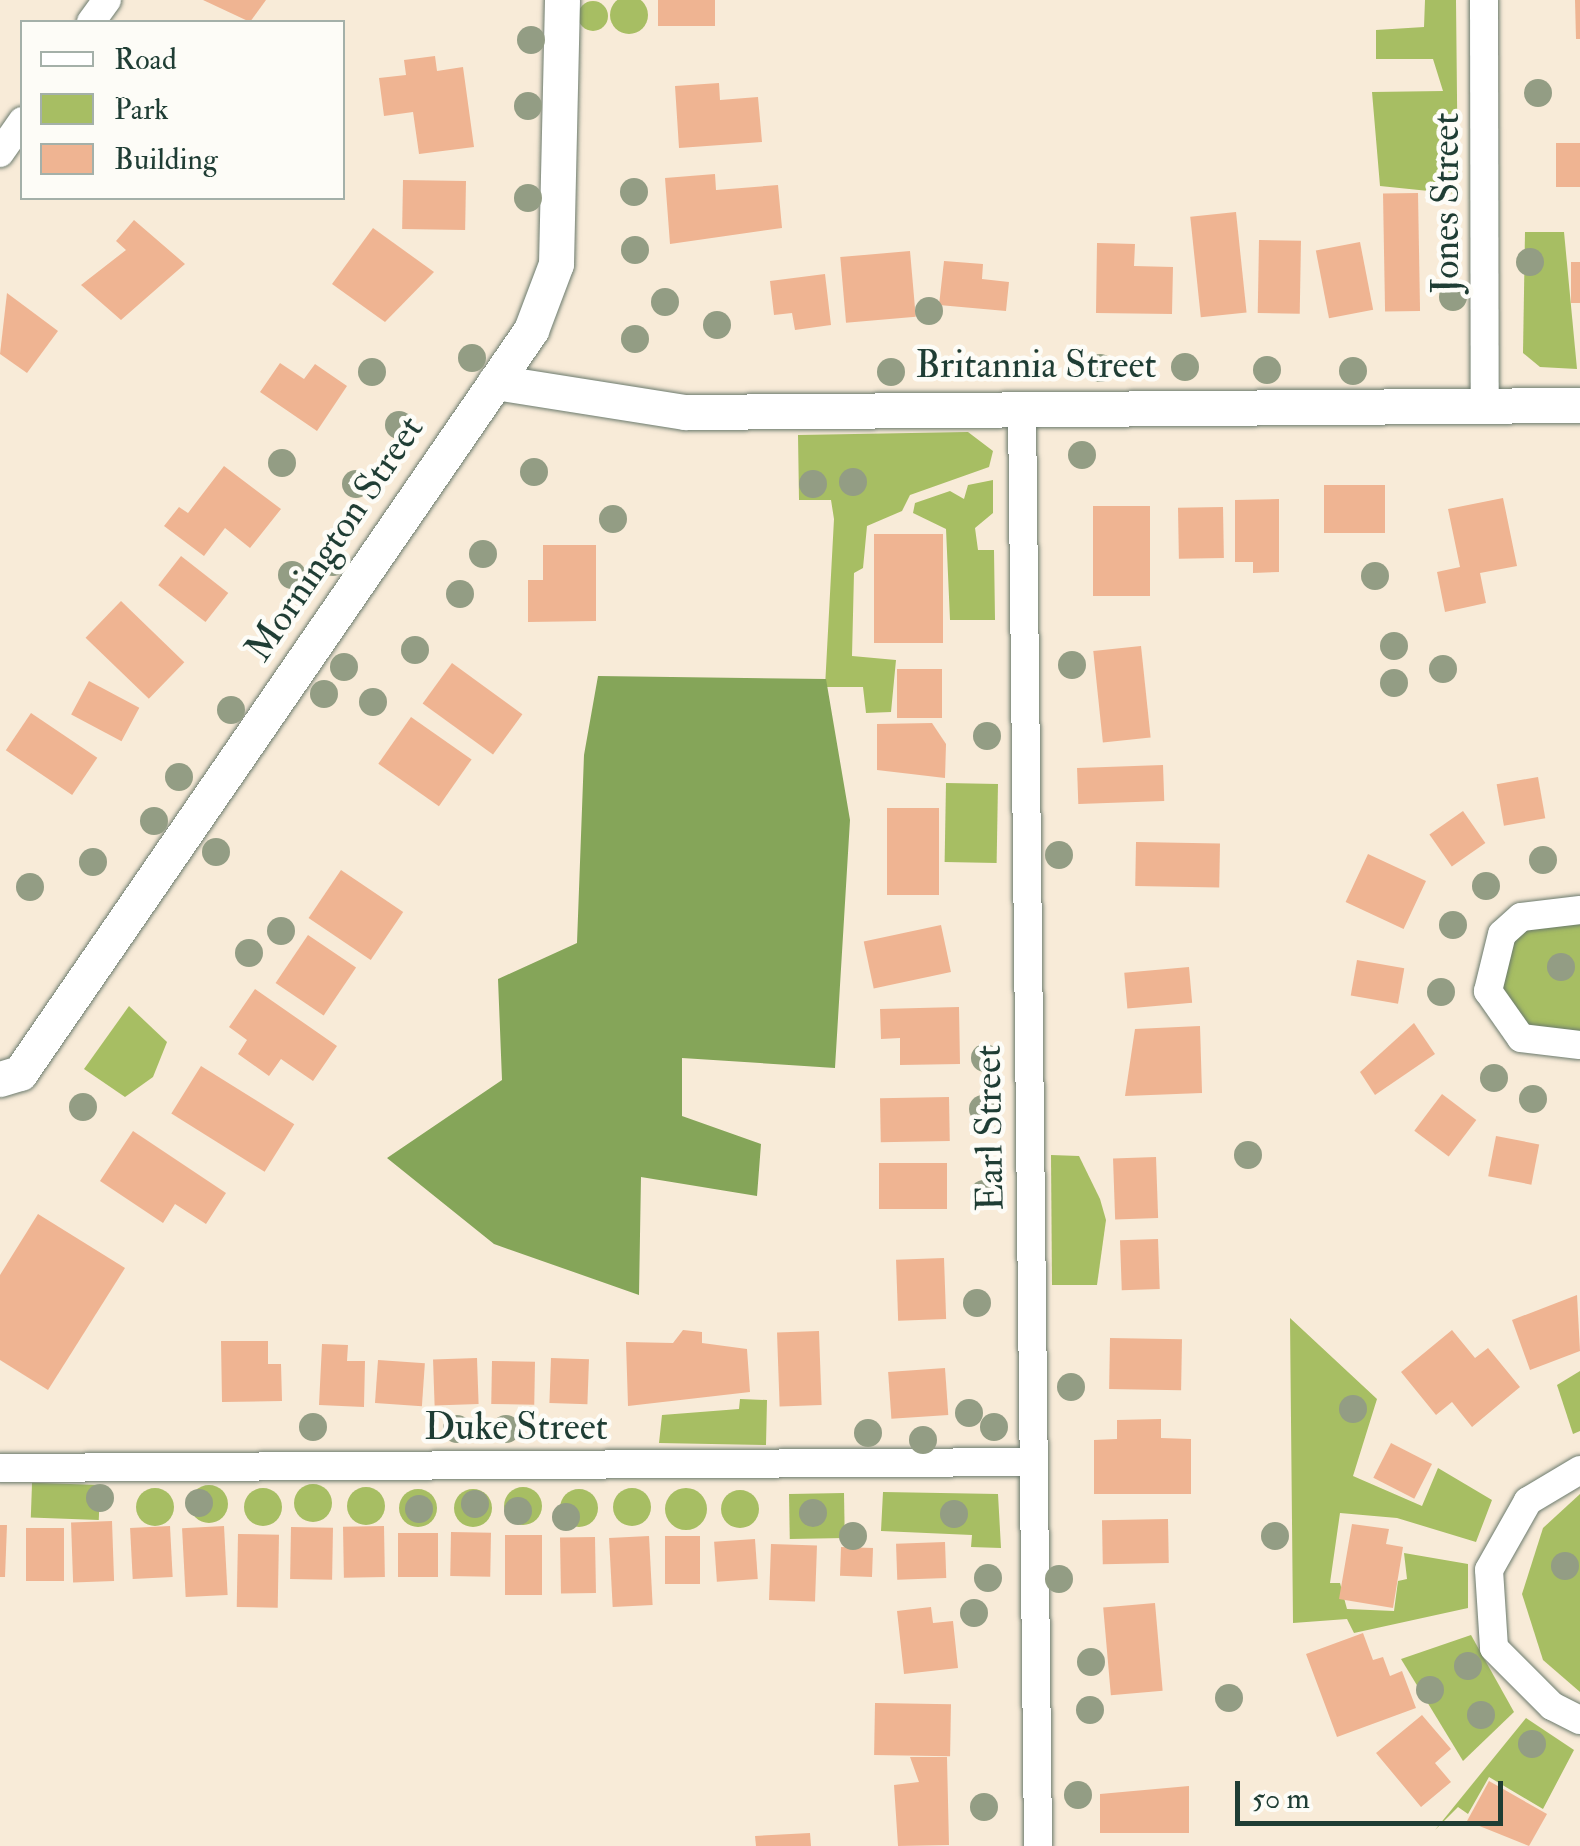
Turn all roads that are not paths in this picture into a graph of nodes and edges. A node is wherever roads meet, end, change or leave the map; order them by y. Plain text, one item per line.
1 (562, 0) edge
2 (1484, 0) edge
3 (20, 124) edge
4 (0, 153) edge
5 (495, 382) junction
6 (1580, 405) edge
7 (1486, 406) junction
8 (1022, 409) junction
9 (1580, 910) edge
10 (1580, 1045) edge
11 (10, 1076) edge
12 (0, 1103) edge
13 (1032, 1462) junction
14 (0, 1468) edge
15 (1580, 1470) edge
16 (1580, 1720) edge
17 (1038, 1846) edge

1 - 5 street, Mornington Street
2 - 7 street, Jones Street
3 - 4 street
5 - 8 street, Britannia Street
5 - 11 street, Mornington Street
6 - 7 street, Britannia Street
7 - 8 street, Britannia Street
8 - 13 street, Earl Street
9 - 10 street
11 - 12 street, Mornington Street
13 - 14 street, Duke Street
13 - 17 street, Earl Street
15 - 16 street

